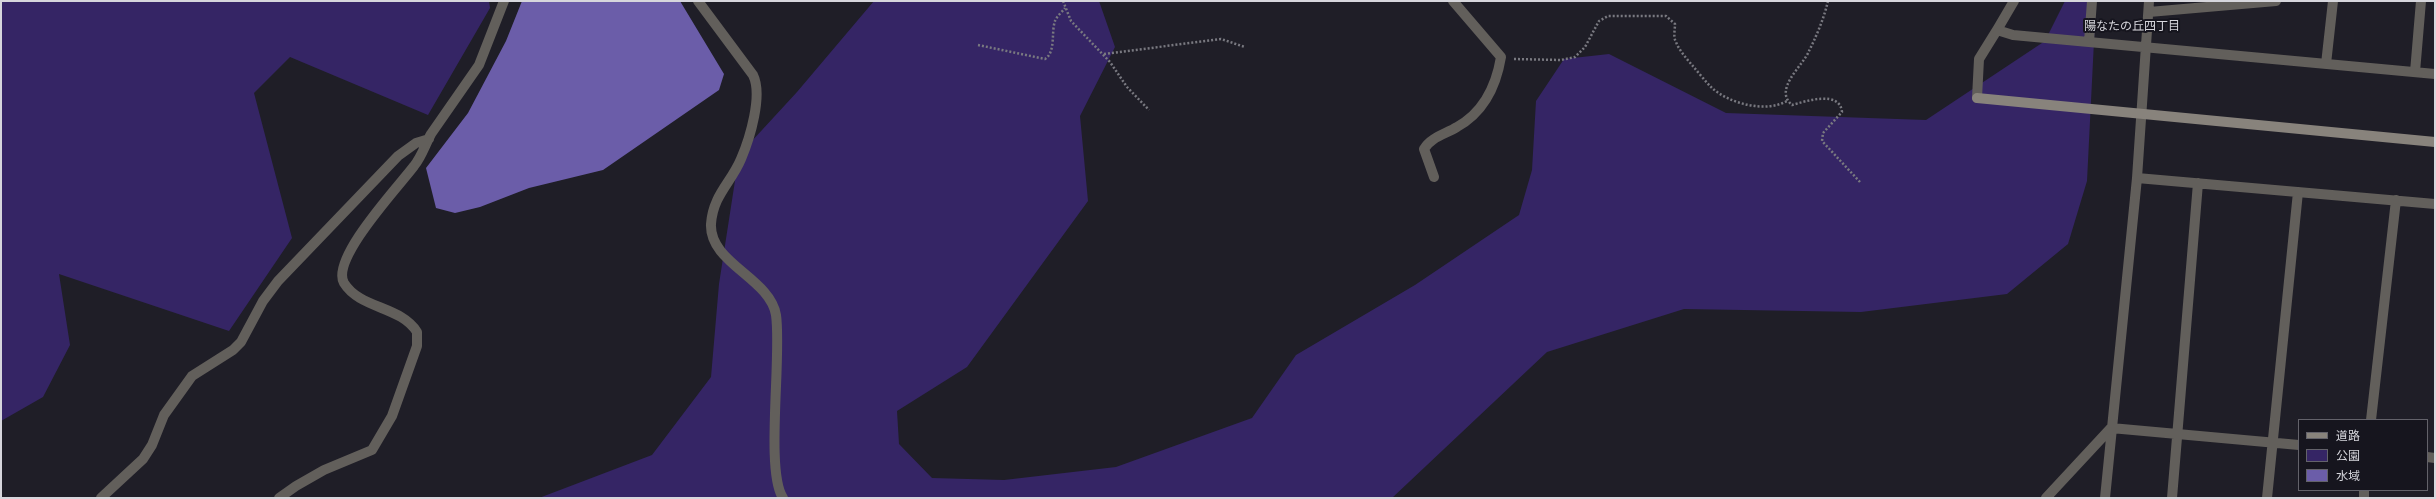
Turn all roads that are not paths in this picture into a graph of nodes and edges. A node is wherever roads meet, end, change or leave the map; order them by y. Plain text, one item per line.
1 (504, 1) edge
2 (698, 1) edge
3 (1453, 1) edge
4 (2014, 1) edge
5 (2092, 1) edge
6 (2150, 1) edge
7 (2276, 1) edge
8 (2333, 1) edge
9 (2421, 1) edge
10 (2149, 12) junction
11 (1997, 30) junction
12 (2089, 42) junction
13 (2146, 46) junction
14 (2326, 64) junction
15 (2415, 72) junction
16 (2435, 74) edge
17 (2142, 114) junction
18 (429, 139) junction
19 (2435, 142) edge
20 (1434, 177) dead end
21 (2137, 178) junction
22 (2198, 183) junction
23 (2298, 192) junction
24 (2396, 200) junction
25 (2435, 204) edge
26 (2371, 419) edge
27 (2111, 428) junction
28 (2178, 434) junction
29 (2272, 443) junction
30 (2298, 445) edge
31 (101, 498) edge
32 (279, 498) edge
33 (783, 498) edge
34 (2046, 498) edge
35 (2105, 498) edge
36 (2172, 498) edge
37 (2267, 498) edge

1 - 18 street
2 - 33 street
3 - 20 street
4 - 11 street
5 - 12 street
6 - 10 street
7 - 10 street
8 - 14 street
9 - 15 street
10 - 13 street
11 - 12 street
11 - 17 street
12 - 13 street
13 - 14 street
13 - 17 street
14 - 15 street
15 - 16 street
17 - 19 street
17 - 21 street
18 - 31 street
18 - 32 street
21 - 22 street
21 - 27 street
22 - 23 street
22 - 28 street
23 - 24 street
23 - 29 street
24 - 25 street
24 - 26 street
27 - 28 street
27 - 34 street
27 - 35 street
28 - 29 street
28 - 36 street
29 - 30 street
29 - 37 street

